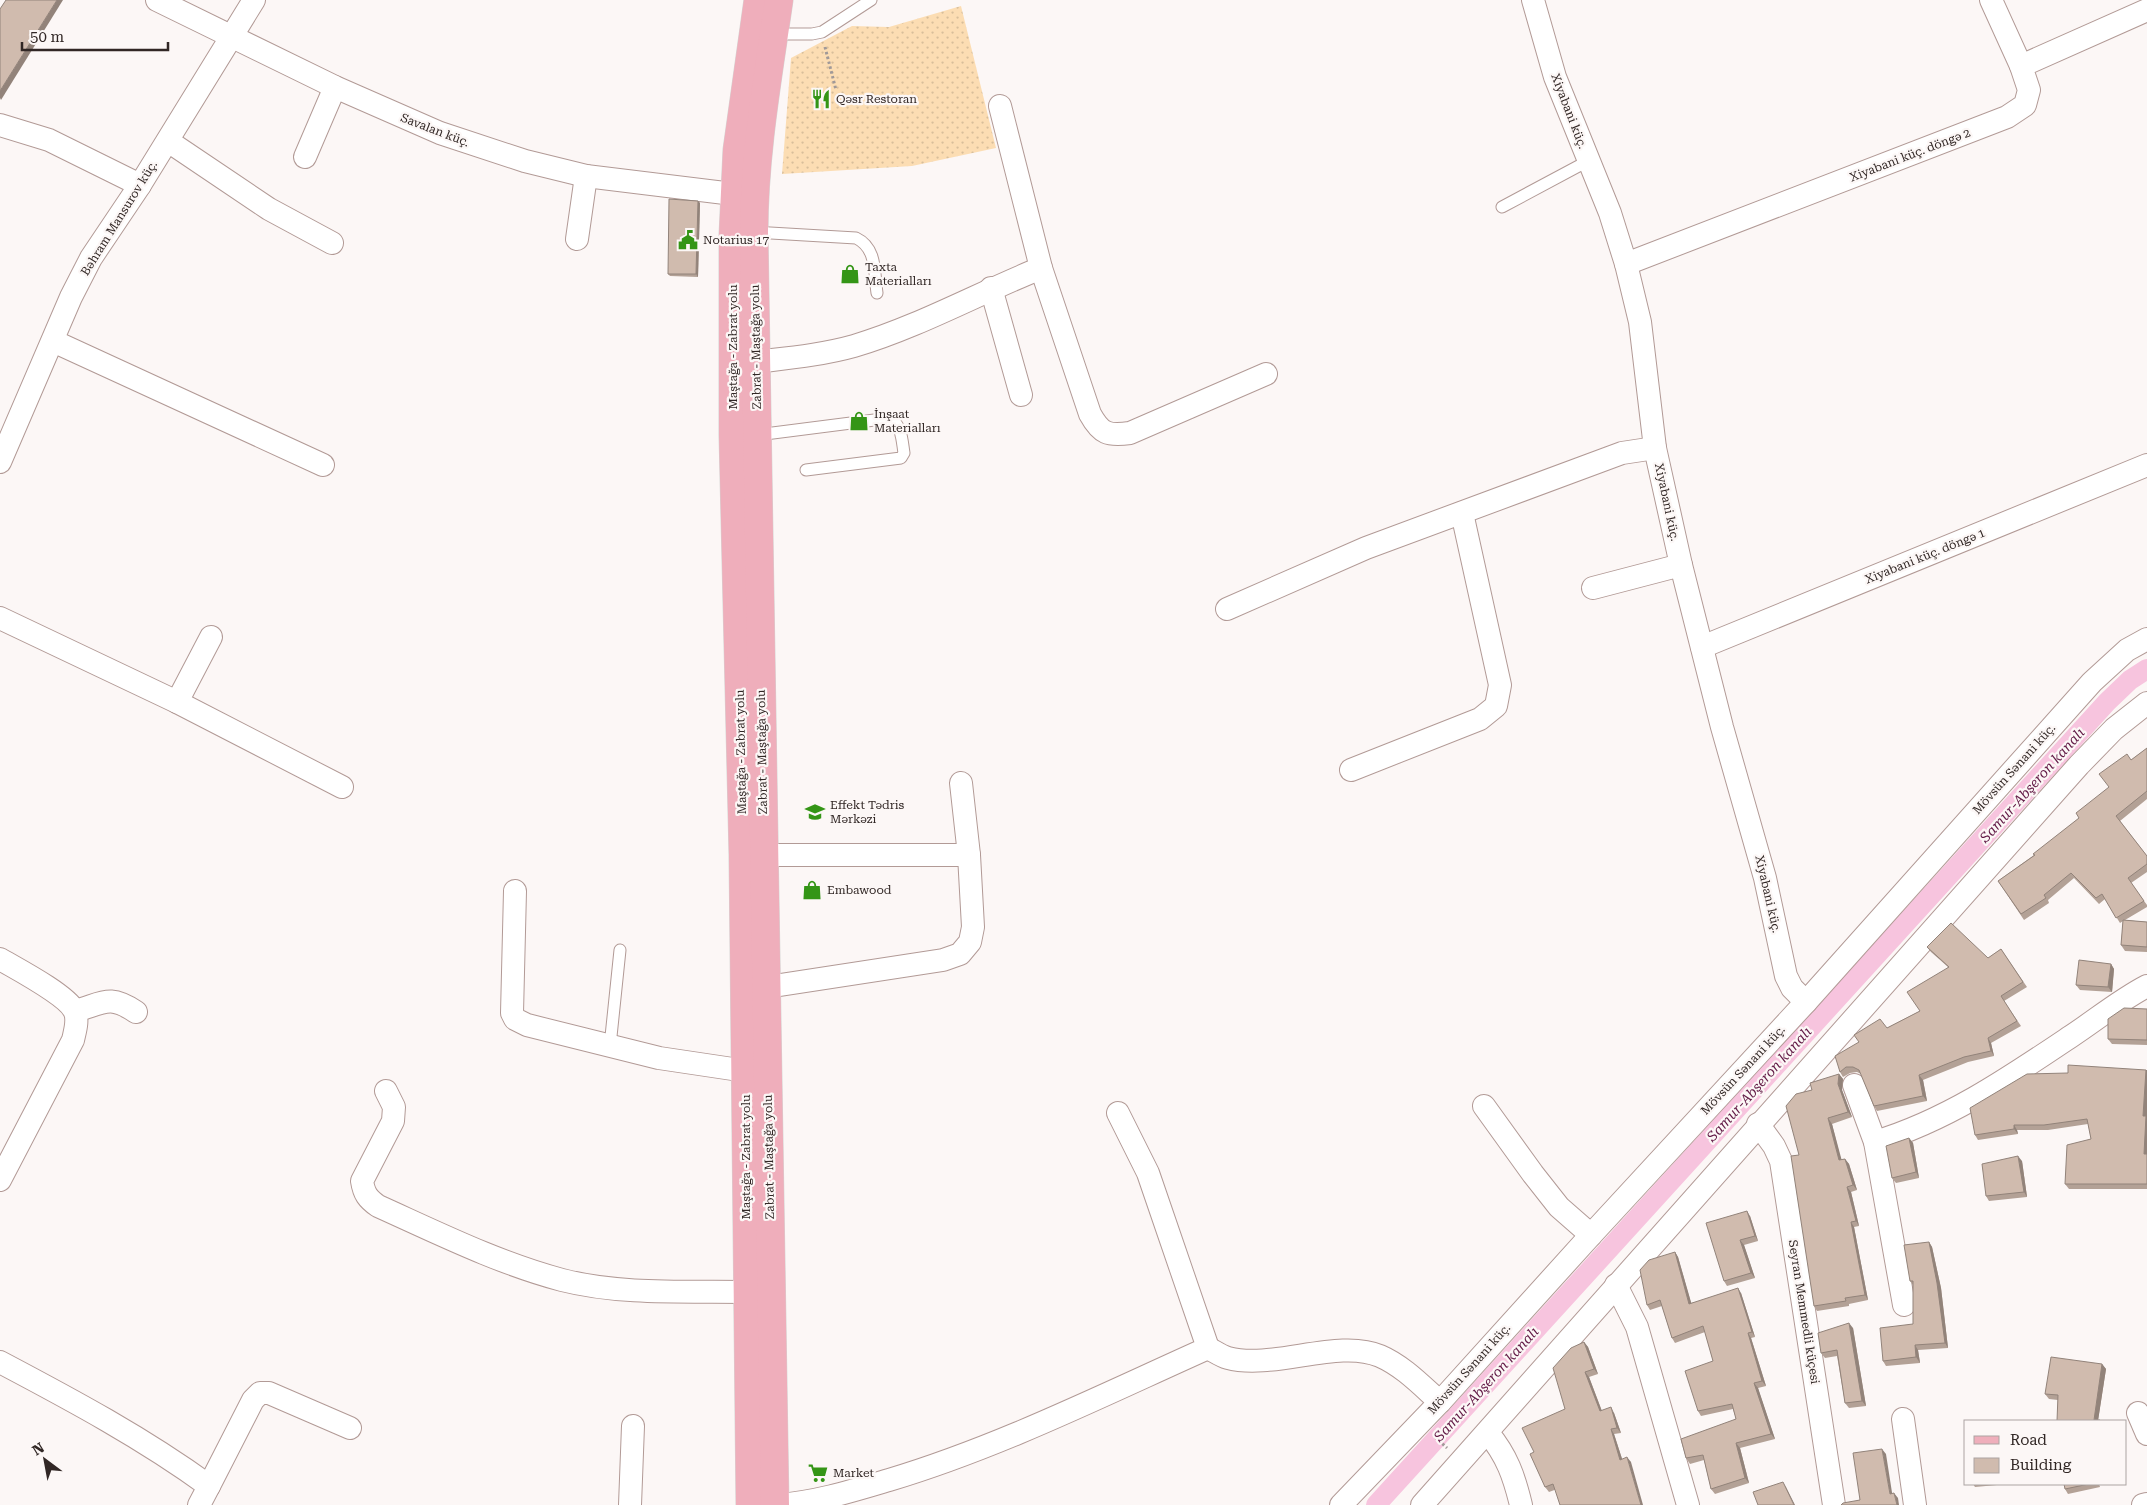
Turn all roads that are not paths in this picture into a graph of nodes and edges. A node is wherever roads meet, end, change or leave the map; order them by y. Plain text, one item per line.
1 (157, 0) edge
2 (254, 0) edge
3 (758, 0) edge
4 (779, 0) edge
5 (871, 0) edge
6 (1533, 0) edge
7 (1991, 0) edge
8 (2147, 10) edge
9 (774, 34) junction
10 (231, 38) junction
11 (2021, 66) junction
12 (335, 87) junction
13 (1000, 106) dead end
14 (0, 125) edge
15 (168, 141) junction
16 (305, 157) dead end
17 (1588, 161) junction
18 (586, 176) junction
19 (140, 185) junction
20 (733, 194) junction
21 (1502, 207) dead end
22 (754, 232) junction
23 (577, 239) dead end
24 (332, 243) dead end
25 (1626, 264) junction
26 (1041, 268) junction
27 (991, 288) junction
28 (877, 292) dead end
29 (53, 341) junction
30 (755, 362) junction
31 (1266, 374) dead end
32 (1021, 395) dead end
33 (757, 435) junction
34 (1655, 448) junction
35 (0, 462) edge
36 (323, 465) dead end
37 (2147, 465) edge
38 (806, 470) dead end
39 (1462, 513) junction
40 (1681, 565) junction
41 (1593, 588) dead end
42 (1226, 609) dead end
43 (0, 618) edge
44 (211, 637) dead end
45 (2147, 639) edge
46 (1702, 647) junction
47 (177, 702) junction
48 (2147, 703) edge
49 (1351, 770) dead end
50 (961, 783) dead end
51 (342, 786) dead end
52 (969, 855) junction
53 (764, 856) junction
54 (515, 892) dead end
55 (620, 950) dead end
56 (0, 959) edge
57 (2147, 986) edge
58 (767, 987) junction
59 (1806, 1002) junction
60 (75, 1011) junction
61 (136, 1012) dead end
62 (610, 1046) junction
63 (746, 1071) junction
64 (1854, 1086) dead end
65 (386, 1092) dead end
66 (1484, 1106) dead end
67 (1118, 1113) dead end
68 (1758, 1124) junction
69 (1875, 1142) junction
70 (0, 1180) edge
71 (1591, 1234) junction
72 (1616, 1285) junction
73 (747, 1292) junction
74 (1904, 1305) dead end
75 (1208, 1348) junction
76 (0, 1362) edge
77 (1440, 1402) junction
78 (2138, 1413) dead end
79 (1904, 1419) dead end
80 (633, 1426) dead end
81 (350, 1428) dead end
82 (1488, 1433) junction
83 (2147, 1434) edge
84 (204, 1496) edge
85 (2147, 1504) edge
86 (630, 1505) edge
87 (750, 1505) edge
88 (776, 1505) edge
89 (1341, 1505) edge
90 (1422, 1505) edge
91 (1521, 1505) edge
92 (1688, 1505) edge
93 (1834, 1505) edge
94 (1915, 1505) edge
95 (2143, 1505) edge

1 - 10 street, Savalan küç.
2 - 10 street, Bəhram Mansurov küç.
3 - 20 main road, Maştağa - Zabrat yolu
4 - 9 main road, Zabrat - Maştağa yolu
5 - 9 lane
6 - 17 street, Xiyabani küç.
7 - 11 street, Xiyabani küç. döngə 2
8 - 11 street
9 - 22 main road, Zabrat - Maştağa yolu
10 - 12 street, Savalan küç.
10 - 15 street, Bəhram Mansurov küç.
11 - 25 street, Xiyabani küç. döngə 2
12 - 16 street
12 - 18 street, Savalan küç.
13 - 26 street
14 - 19 street
15 - 19 street, Bəhram Mansurov küç.
15 - 24 street
17 - 21 lane
17 - 25 street, Xiyabani küç.
18 - 20 street, Savalan küç.
18 - 23 street
19 - 29 street, Bəhram Mansurov küç.
20 - 63 main road, Maştağa - Zabrat yolu
22 - 28 lane
22 - 30 main road, Zabrat - Maştağa yolu
25 - 34 street, Xiyabani küç.
26 - 27 street
26 - 31 street
27 - 30 street
27 - 32 street
29 - 35 street, Bəhram Mansurov küç.
29 - 36 street
30 - 33 main road, Zabrat - Maştağa yolu
33 - 38 lane
33 - 53 main road, Zabrat - Maştağa yolu
34 - 39 street
34 - 40 street, Xiyabani küç.
37 - 46 street, Xiyabani küç. döngə 1
39 - 42 street
39 - 49 street
40 - 41 street
40 - 46 street, Xiyabani küç.
43 - 47 street
44 - 47 street
45 - 59 street, Mövsün Sənani küç.
46 - 59 street, Xiyabani küç.
47 - 51 street
48 - 68 street
50 - 52 street
52 - 53 street
52 - 58 street
53 - 58 main road, Zabrat - Maştağa yolu
54 - 62 street
55 - 62 lane
56 - 60 street
57 - 69 street
58 - 88 main road, Zabrat - Maştağa yolu
59 - 71 street, Mövsün Sənani küç.
60 - 61 street
60 - 70 street
62 - 63 street
63 - 73 main road, Maştağa - Zabrat yolu
64 - 69 street
65 - 73 street
66 - 71 street
67 - 75 street
68 - 72 street
68 - 93 street, Seyran Memmedli küçesi
69 - 74 street
71 - 77 street, Mövsün Sənani küç.
72 - 82 street
72 - 92 street
73 - 87 main road, Maştağa - Zabrat yolu
75 - 77 street
75 - 88 street
76 - 84 street
77 - 89 street, Mövsün Sənani küç.
78 - 83 street
79 - 94 street
80 - 86 street
81 - 84 street
82 - 90 street
82 - 91 street
85 - 95 street

